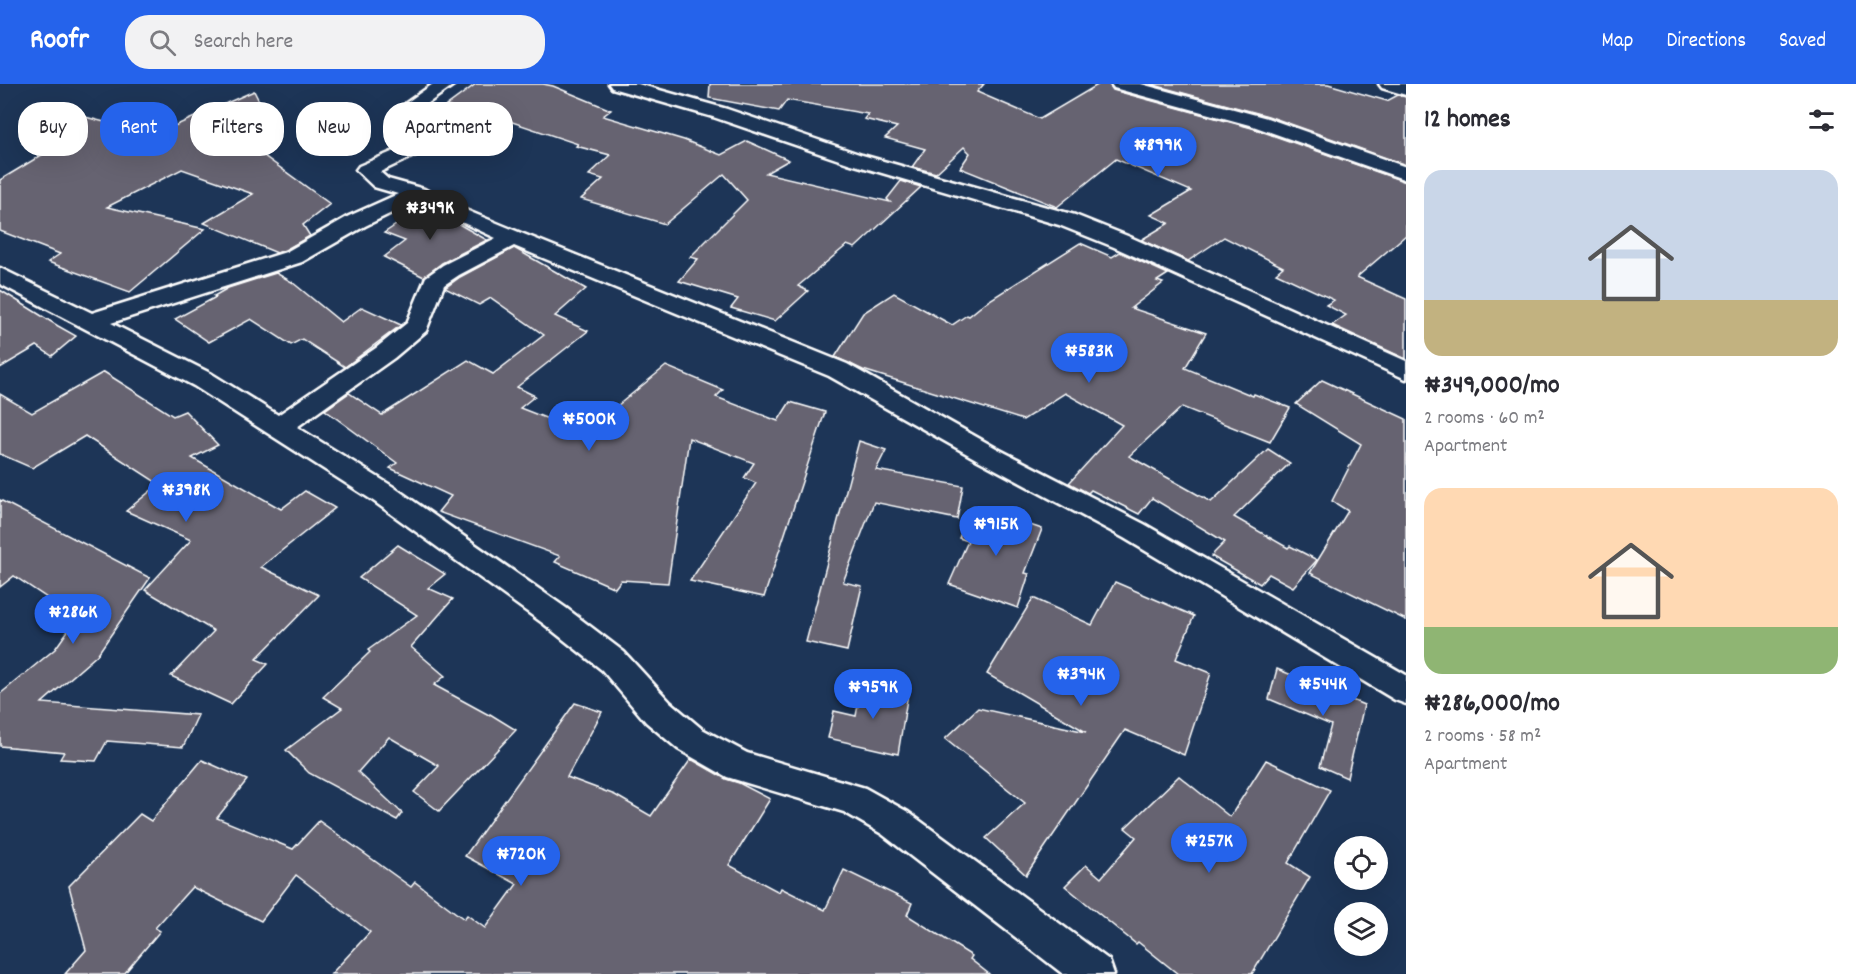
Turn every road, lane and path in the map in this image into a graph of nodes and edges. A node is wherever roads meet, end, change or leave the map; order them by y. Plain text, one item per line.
1 (446, 84) edge
2 (618, 84) edge
3 (1120, 84) edge
4 (1388, 84) edge
5 (1406, 90) edge
6 (1406, 174) edge
7 (417, 193) junction
8 (513, 238) junction
9 (0, 275) edge
10 (92, 321) junction
11 (1406, 370) edge
12 (279, 427) junction
13 (1406, 691) edge
14 (1095, 974) edge

1 - 7 street
2 - 11 street
3 - 6 street
4 - 5 street
7 - 8 street
7 - 10 street
8 - 12 street
8 - 13 street
9 - 10 street
10 - 12 street
12 - 14 street

